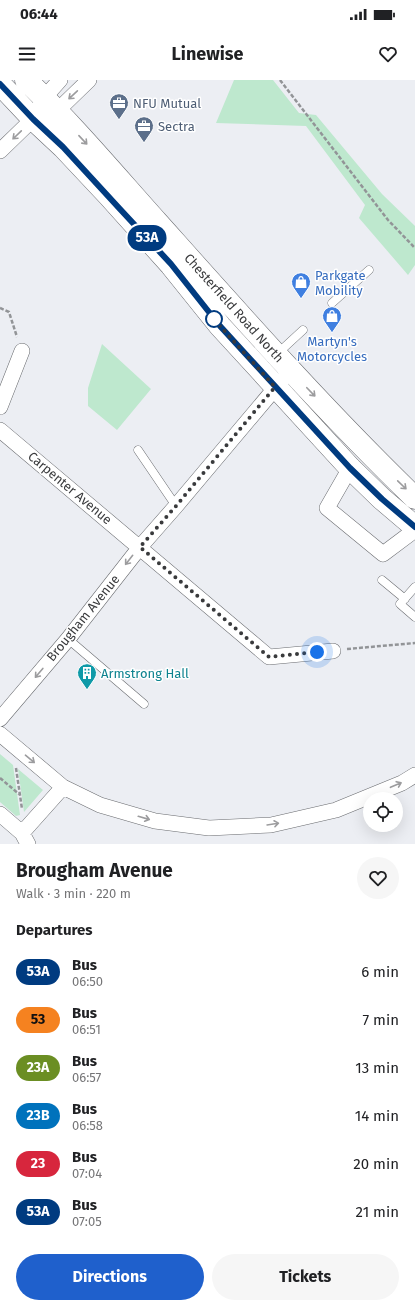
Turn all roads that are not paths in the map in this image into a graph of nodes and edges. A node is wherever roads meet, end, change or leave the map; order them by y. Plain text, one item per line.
1 (26, 80) edge
2 (60, 80) edge
3 (89, 80) edge
4 (0, 84) edge
5 (50, 104) junction
6 (33, 119) junction
7 (0, 151) edge
8 (369, 270) dead end
9 (332, 303) dead end
10 (303, 330) dead end
11 (22, 351) road end
12 (276, 355) junction
13 (291, 371) junction
14 (275, 387) junction
15 (0, 407) edge
16 (0, 430) edge
17 (138, 450) dead end
18 (350, 468) junction
19 (415, 498) edge
20 (176, 506) junction
21 (415, 527) edge
22 (415, 530) edge
23 (140, 547) junction
24 (382, 580) dead end
25 (415, 586) edge
26 (405, 599) junction
27 (415, 617) edge
28 (68, 639) junction
29 (333, 651) road end
30 (144, 704) dead end
31 (0, 719) edge
32 (0, 734) edge
33 (415, 775) edge
34 (63, 787) junction
35 (0, 814) edge
36 (25, 839) edge

1 - 5 main road, Chesterfield Road North
2 - 5 street
3 -> 5 street
4 - 6 main road, Chesterfield Road North
5 - 6 street
5 -> 12 main road, Chesterfield Road North
6 -> 7 street
6 - 14 main road, Chesterfield Road North
8 - 9 lane
10 - 12 lane
11 - 15 street
12 - 13 main road, Chesterfield Road North
13 - 14 street, Brougham Avenue
13 -> 19 main road, Chesterfield Road North
14 - 18 main road, Chesterfield Road North
14 - 20 street, Brougham Avenue
16 - 23 street, Carpenter Avenue
17 - 20 lane
18 - 21 main road, Chesterfield Road North
18 - 22 street
20 - 23 street, Brougham Avenue
23 -> 28 street, Brougham Avenue
23 - 29 street, Carpenter Avenue
24 - 26 lane
25 - 26 lane
26 - 27 lane
28 - 30 lane
28 -> 31 street, Brougham Avenue
32 -> 34 street
34 -> 33 street
34 - 36 street
35 - 36 street

